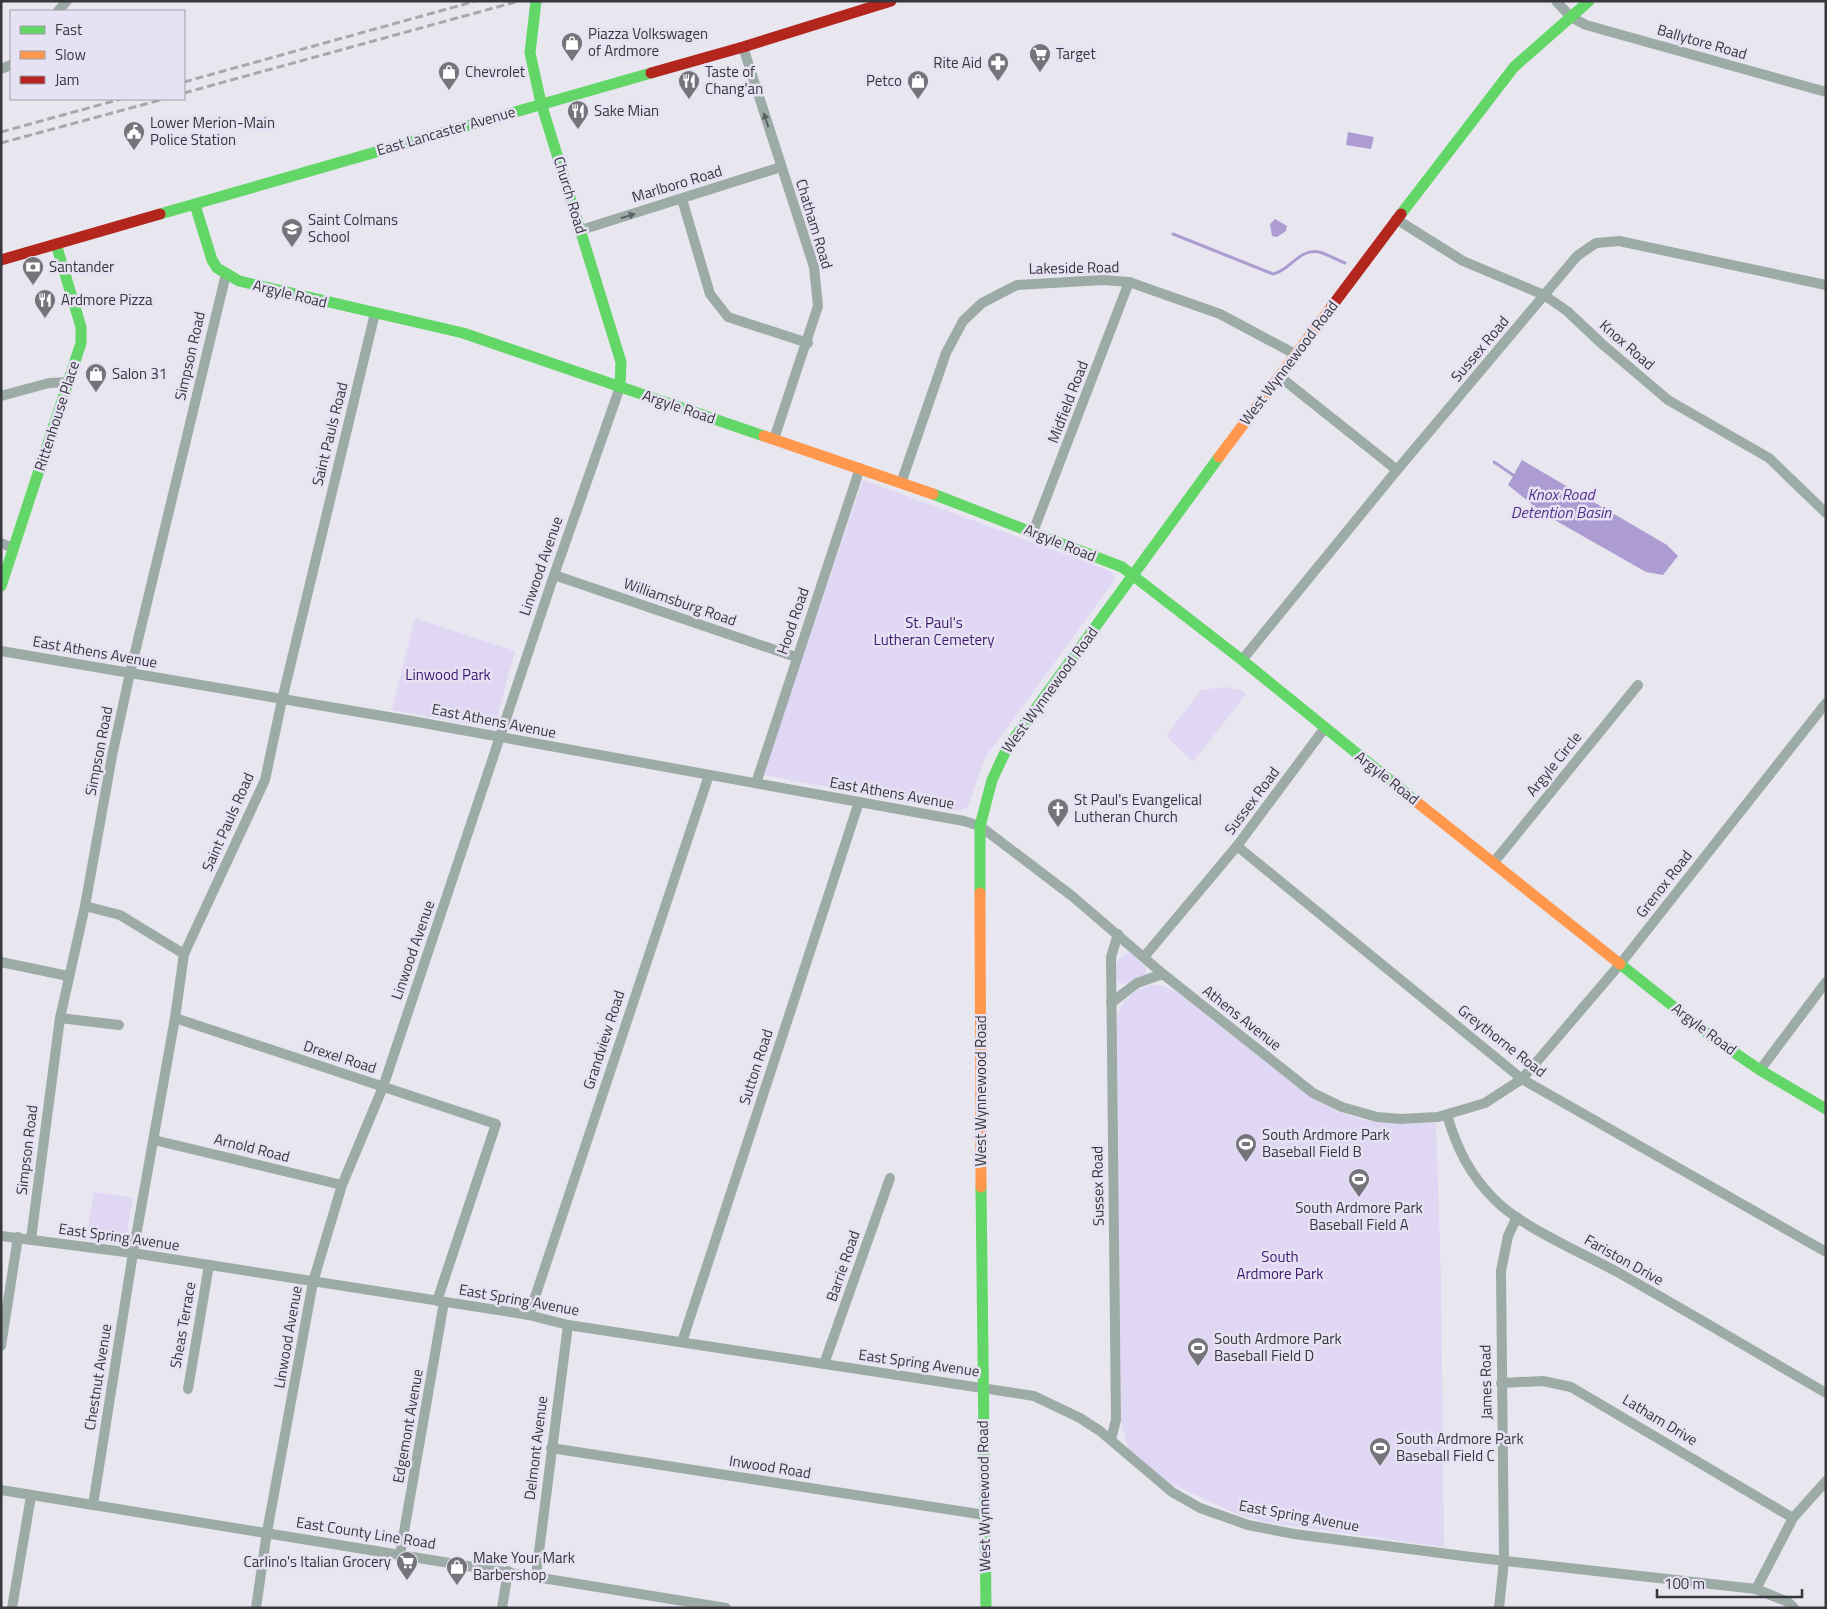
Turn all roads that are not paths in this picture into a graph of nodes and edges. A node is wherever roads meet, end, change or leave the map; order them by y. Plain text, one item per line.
1 (536, 1) edge
2 (891, 1) edge
3 (1556, 1) edge
4 (1589, 1) edge
5 (1571, 17) junction
6 (743, 47) junction
7 (1826, 92) edge
8 (541, 103) junction
9 (781, 167) junction
10 (682, 199) junction
11 (195, 205) junction
12 (1396, 219) junction
13 (581, 230) junction
14 (56, 244) junction
15 (1, 260) edge
16 (226, 274) junction
17 (1129, 282) junction
18 (1826, 285) edge
19 (1544, 295) junction
20 (375, 314) junction
21 (808, 342) junction
22 (1295, 354) junction
23 (1279, 376) junction
24 (69, 382) junction
25 (620, 387) junction
26 (1, 396) edge
27 (774, 439) junction
28 (860, 468) junction
29 (1397, 470) junction
30 (901, 482) junction
31 (1826, 513) edge
32 (1033, 532) junction
33 (1, 543) edge
34 (13, 548) junction
35 (554, 575) junction
36 (1134, 575) junction
37 (1, 586) edge
38 (1, 651) edge
39 (796, 657) junction
40 (1242, 660) junction
41 (130, 673) junction
42 (1638, 685) dead end
43 (282, 700) junction
44 (1826, 703) edge
45 (1324, 729) junction
46 (500, 738) junction
47 (709, 775) junction
48 (756, 783) junction
49 (859, 802) junction
50 (980, 826) junction
51 (1237, 846) junction
52 (1494, 862) junction
53 (85, 906) junction
54 (1118, 934) junction
55 (184, 954) junction
56 (1144, 957) junction
57 (1, 962) edge
58 (1621, 963) junction
59 (1163, 974) junction
60 (68, 976) junction
61 (1826, 982) edge
62 (1111, 1002) junction
63 (60, 1018) junction
64 (176, 1018) junction
65 (119, 1025) dead end
66 (1760, 1070) junction
67 (1522, 1079) junction
68 (383, 1087) junction
69 (1826, 1109) edge
70 (1447, 1115) junction
71 (496, 1124) joint
72 (154, 1140) junction
73 (890, 1178) dead end
74 (342, 1185) junction
75 (1517, 1218) junction
76 (1, 1236) edge
77 (18, 1237) junction
78 (31, 1239) junction
79 (1826, 1252) edge
80 (133, 1253) junction
81 (209, 1265) junction
82 (313, 1282) junction
83 (441, 1301) junction
84 (529, 1315) junction
85 (568, 1325) junction
86 (682, 1342) junction
87 (1, 1346) edge
88 (824, 1364) junction
89 (1501, 1383) junction
90 (982, 1387) junction
91 (188, 1389) dead end
92 (1826, 1394) edge
93 (1111, 1439) junction
94 (551, 1448) junction
95 (1826, 1481) edge
96 (1, 1490) edge
97 (31, 1496) junction
98 (93, 1506) junction
99 (985, 1516) junction
100 (1793, 1518) junction
101 (267, 1532) junction
102 (400, 1555) junction
103 (1504, 1560) junction
104 (508, 1571) junction
105 (536, 1575) junction
106 (1756, 1589) junction
107 (12, 1608) edge
108 (256, 1608) edge
109 (502, 1608) edge
110 (726, 1608) edge
111 (986, 1608) edge
112 (1499, 1608) edge
113 (1794, 1608) edge

1 - 8 main road, Church Road
2 - 6 main road, East Lancaster Avenue
3 - 5 street
4 - 5 main road, West Wynnewood Road
5 - 7 street, Ballytore Road
5 - 12 main road, West Wynnewood Road
6 - 8 main road, East Lancaster Avenue
9 -> 6 street, Chatham Road
8 - 11 main road, East Lancaster Avenue
8 - 13 main road, Church Road
9 - 10 street, Marlboro Road
9 - 21 street, Chatham Road
13 -> 10 street, Marlboro Road
10 - 21 street
11 - 14 main road, East Lancaster Avenue
11 - 16 main road, Argyle Road
12 - 19 street, Knox Road
12 - 22 main road, West Wynnewood Road
13 - 25 main road, Church Road
14 - 15 main road, East Lancaster Avenue
14 - 24 main road, Rittenhouse Place
16 - 20 main road, Argyle Road
16 - 41 street, Simpson Road
17 - 22 street, Lakeside Road
17 - 30 street, Lakeside Road
17 - 32 street, Midfield Road
18 - 19 street, Sussex Road
19 - 29 street, Sussex Road
19 - 31 street, Knox Road
20 - 25 main road, Argyle Road
20 - 43 street, Saint Pauls Road
21 - 27 street, Chatham Road
22 - 23 main road, West Wynnewood Road
23 - 29 street
23 - 36 main road, West Wynnewood Road
24 - 26 street
24 - 34 main road, Rittenhouse Place
25 - 27 main road, Argyle Road
25 - 35 street, Linwood Avenue
27 - 28 main road, Argyle Road
28 - 30 main road, Argyle Road
28 - 39 street, Hood Road
29 - 40 street, Sussex Road
30 - 32 main road, Argyle Road
32 - 36 main road, Argyle Road
33 - 34 street
34 - 37 main road, Rittenhouse Place
35 - 39 street, Williamsburg Road
35 - 46 street, Linwood Avenue
36 - 40 main road, Argyle Road
36 - 50 main road, West Wynnewood Road
38 - 41 street, East Athens Avenue
39 - 48 street, Hood Road
40 - 45 main road, Argyle Road
41 - 43 street, East Athens Avenue
41 - 53 street, Simpson Road
42 - 52 street, Argyle Circle
43 - 46 street, East Athens Avenue
43 - 55 street, Saint Pauls Road
44 - 58 street, Grenox Road
45 - 51 street, Sussex Road
45 - 52 main road, Argyle Road
46 - 47 street, East Athens Avenue
46 - 68 street, Linwood Avenue
47 - 48 street, East Athens Avenue
47 - 84 street, Grandview Road
48 - 49 street, East Athens Avenue
49 - 50 street, East Athens Avenue
49 - 86 street, Sutton Road
50 - 54 street, Athens Avenue
50 - 90 main road, West Wynnewood Road
51 - 56 street, Sussex Road
51 - 67 street, Greythorne Road
52 - 58 main road, Argyle Road
53 - 55 street
53 - 60 street, Simpson Road
54 - 56 street, Athens Avenue
54 - 62 street, Sussex Road
55 - 64 street, Saint Pauls Road
56 - 59 street, Athens Avenue
57 - 60 street
58 - 66 main road, Argyle Road
58 - 67 street, Grenox Road
59 - 62 street
59 - 70 street, Athens Avenue
60 - 63 street, Simpson Road
61 - 66 street
62 - 93 street, Sussex Road
63 - 65 street
63 - 78 street, Simpson Road
64 - 68 street, Drexel Road
64 - 72 street, Saint Pauls Road
66 - 69 main road, Argyle Road
67 - 70 street, Athens Avenue
67 - 79 street, Greythorne Road
68 - 71 street, Drexel Road
68 - 74 street, Linwood Avenue
70 - 75 street, Fariston Drive
71 - 83 street, Edgemont Avenue
72 - 74 street, Arnold Road
72 - 80 street, Saint Pauls Road
73 - 88 street, Barrie Road
74 - 82 street, Linwood Avenue
75 - 89 street, James Road
75 - 92 street, Fariston Drive
76 - 77 street, East Spring Avenue
77 - 78 street, East Spring Avenue
77 - 87 street
78 - 80 street, East Spring Avenue
80 - 81 street, East Spring Avenue
80 - 98 street, Chestnut Avenue
81 - 82 street, East Spring Avenue
81 - 91 street, Sheas Terrace
82 - 83 street, East Spring Avenue
82 - 101 street, Linwood Avenue
83 - 84 street, East Spring Avenue
83 - 102 street, Edgemont Avenue
84 - 85 street, East Spring Avenue
85 - 86 street, East Spring Avenue
85 - 94 street, Delmont Avenue
86 - 88 street, East Spring Avenue
88 - 90 street, East Spring Avenue
89 - 100 street, Latham Drive
89 - 103 street, James Road
90 - 93 street, East Spring Avenue
90 - 99 main road, West Wynnewood Road
93 - 103 street, East Spring Avenue
94 - 99 street, Inwood Road
94 - 105 street, Delmont Avenue
95 - 100 street
96 - 97 street, East County Line Road
97 - 98 street, East County Line Road
97 - 107 street
98 - 101 street, East County Line Road
99 - 111 main road, West Wynnewood Road
100 - 106 street
101 - 102 street, East County Line Road
101 - 108 street, Linwood Avenue
102 - 104 street, East County Line Road
103 - 106 street, East Spring Avenue
103 - 112 street, James Road
104 - 105 street, East County Line Road
104 - 109 street
105 - 110 street, East County Line Road
106 - 113 street, East Spring Avenue

